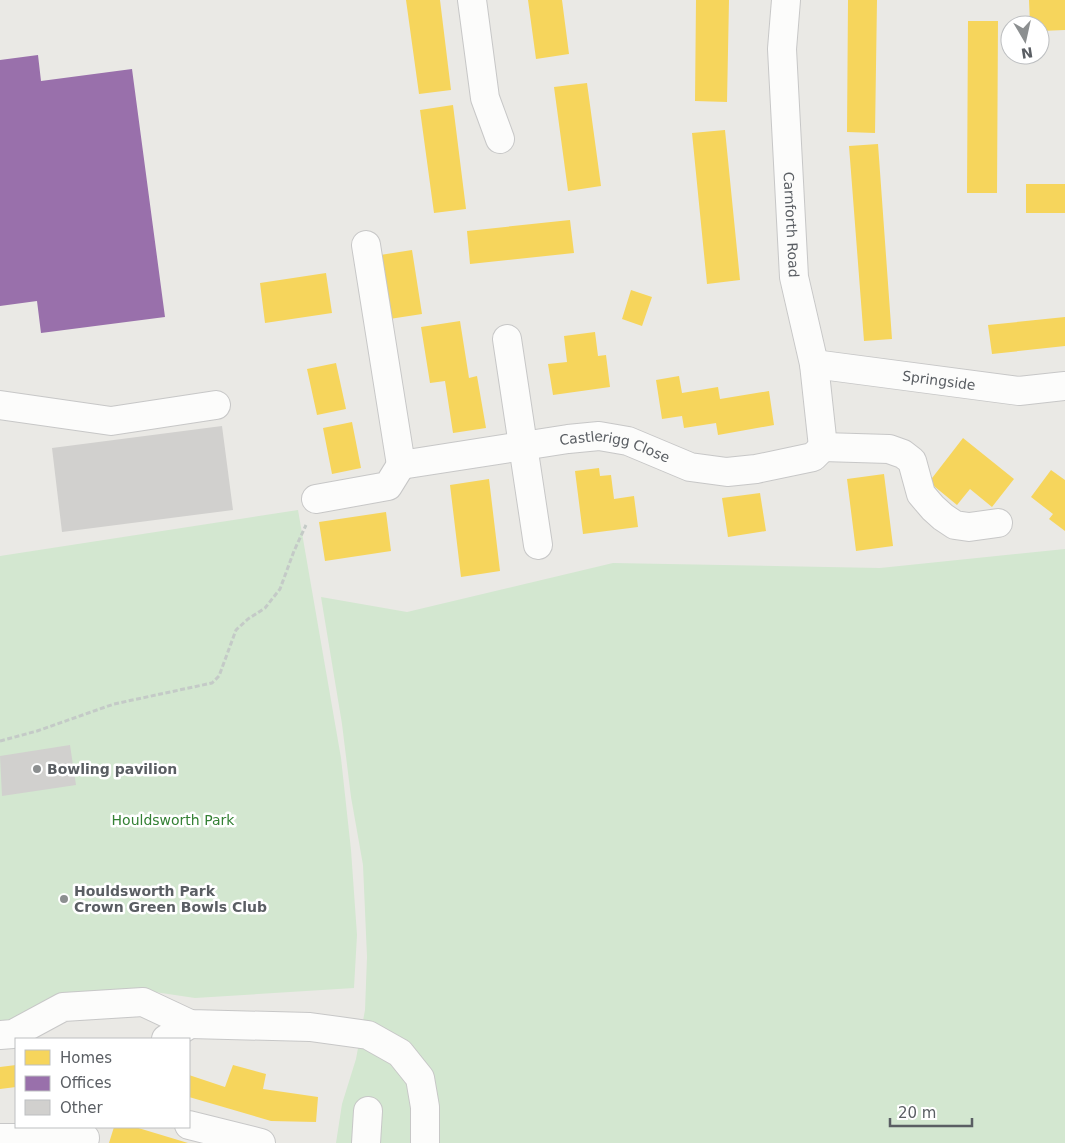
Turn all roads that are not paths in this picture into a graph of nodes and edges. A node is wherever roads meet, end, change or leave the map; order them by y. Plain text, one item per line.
1 (472, 0) edge
2 (786, 0) edge
3 (500, 139) dead end
4 (366, 245) dead end
5 (507, 340) dead end
6 (814, 364) junction
7 (1065, 386) edge
8 (0, 405) edge
9 (216, 405) dead end
10 (523, 446) junction
11 (823, 447) junction
12 (401, 466) junction
13 (316, 499) road end
14 (998, 523) dead end
15 (538, 545) dead end
16 (190, 1024) junction
17 (13, 1036) edge
18 (168, 1038) edge
19 (368, 1111) dead end
20 (190, 1124) edge
21 (86, 1136) edge
22 (0, 1138) edge
23 (261, 1143) edge
24 (366, 1143) edge
25 (425, 1143) edge

1 - 3 street
2 - 6 street, Carnforth Road
4 - 12 street
5 - 10 street
6 - 7 street, Springside
6 - 11 street, Carnforth Road
8 - 9 street
10 - 11 street, Castlerigg Close
10 - 12 street, Castlerigg Close
10 - 15 street
11 - 14 street
12 - 13 street
16 - 17 street
16 - 18 street
16 - 25 street
19 - 24 street
20 - 23 street
21 - 22 street

